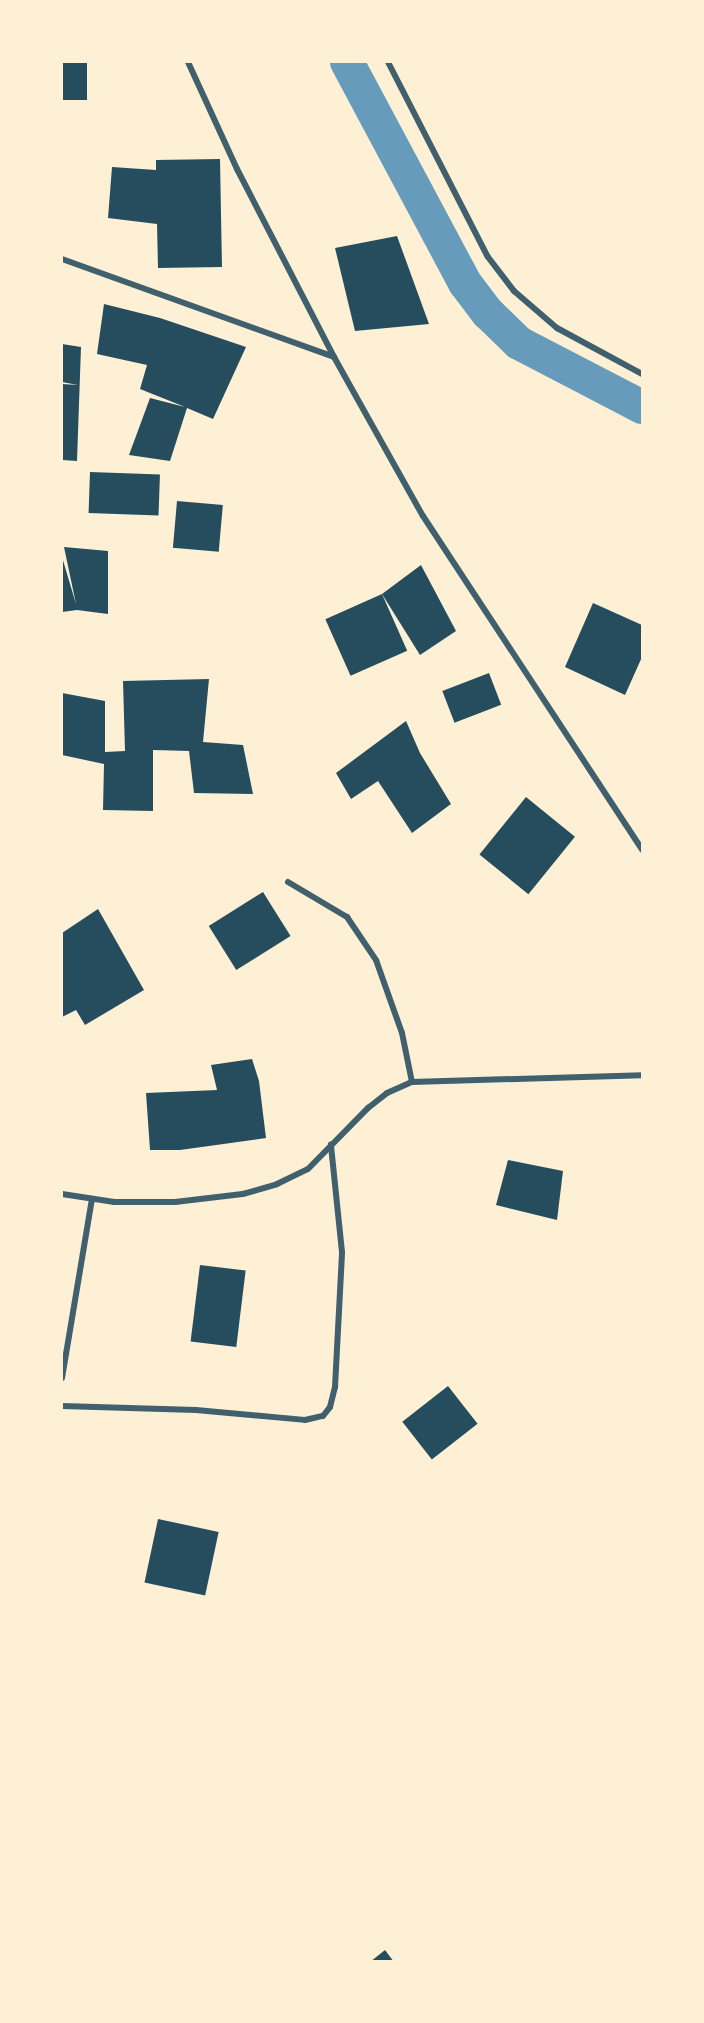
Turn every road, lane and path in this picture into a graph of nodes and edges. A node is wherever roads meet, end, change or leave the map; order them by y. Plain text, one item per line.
1 (188, 62) edge
2 (388, 62) edge
3 (62, 259) edge
4 (334, 357) junction
5 (642, 374) edge
6 (642, 850) edge
7 (288, 882) dead end
8 (642, 1075) edge
9 (412, 1082) junction
10 (331, 1145) junction
11 (62, 1194) edge
12 (92, 1199) junction
13 (62, 1378) edge
14 (62, 1406) edge

1 - 4 street
2 - 5 street
3 - 4 street
4 - 6 street
7 - 9 street
8 - 9 street
9 - 10 street
10 - 12 street
10 - 14 street
11 - 12 street
12 - 13 street

